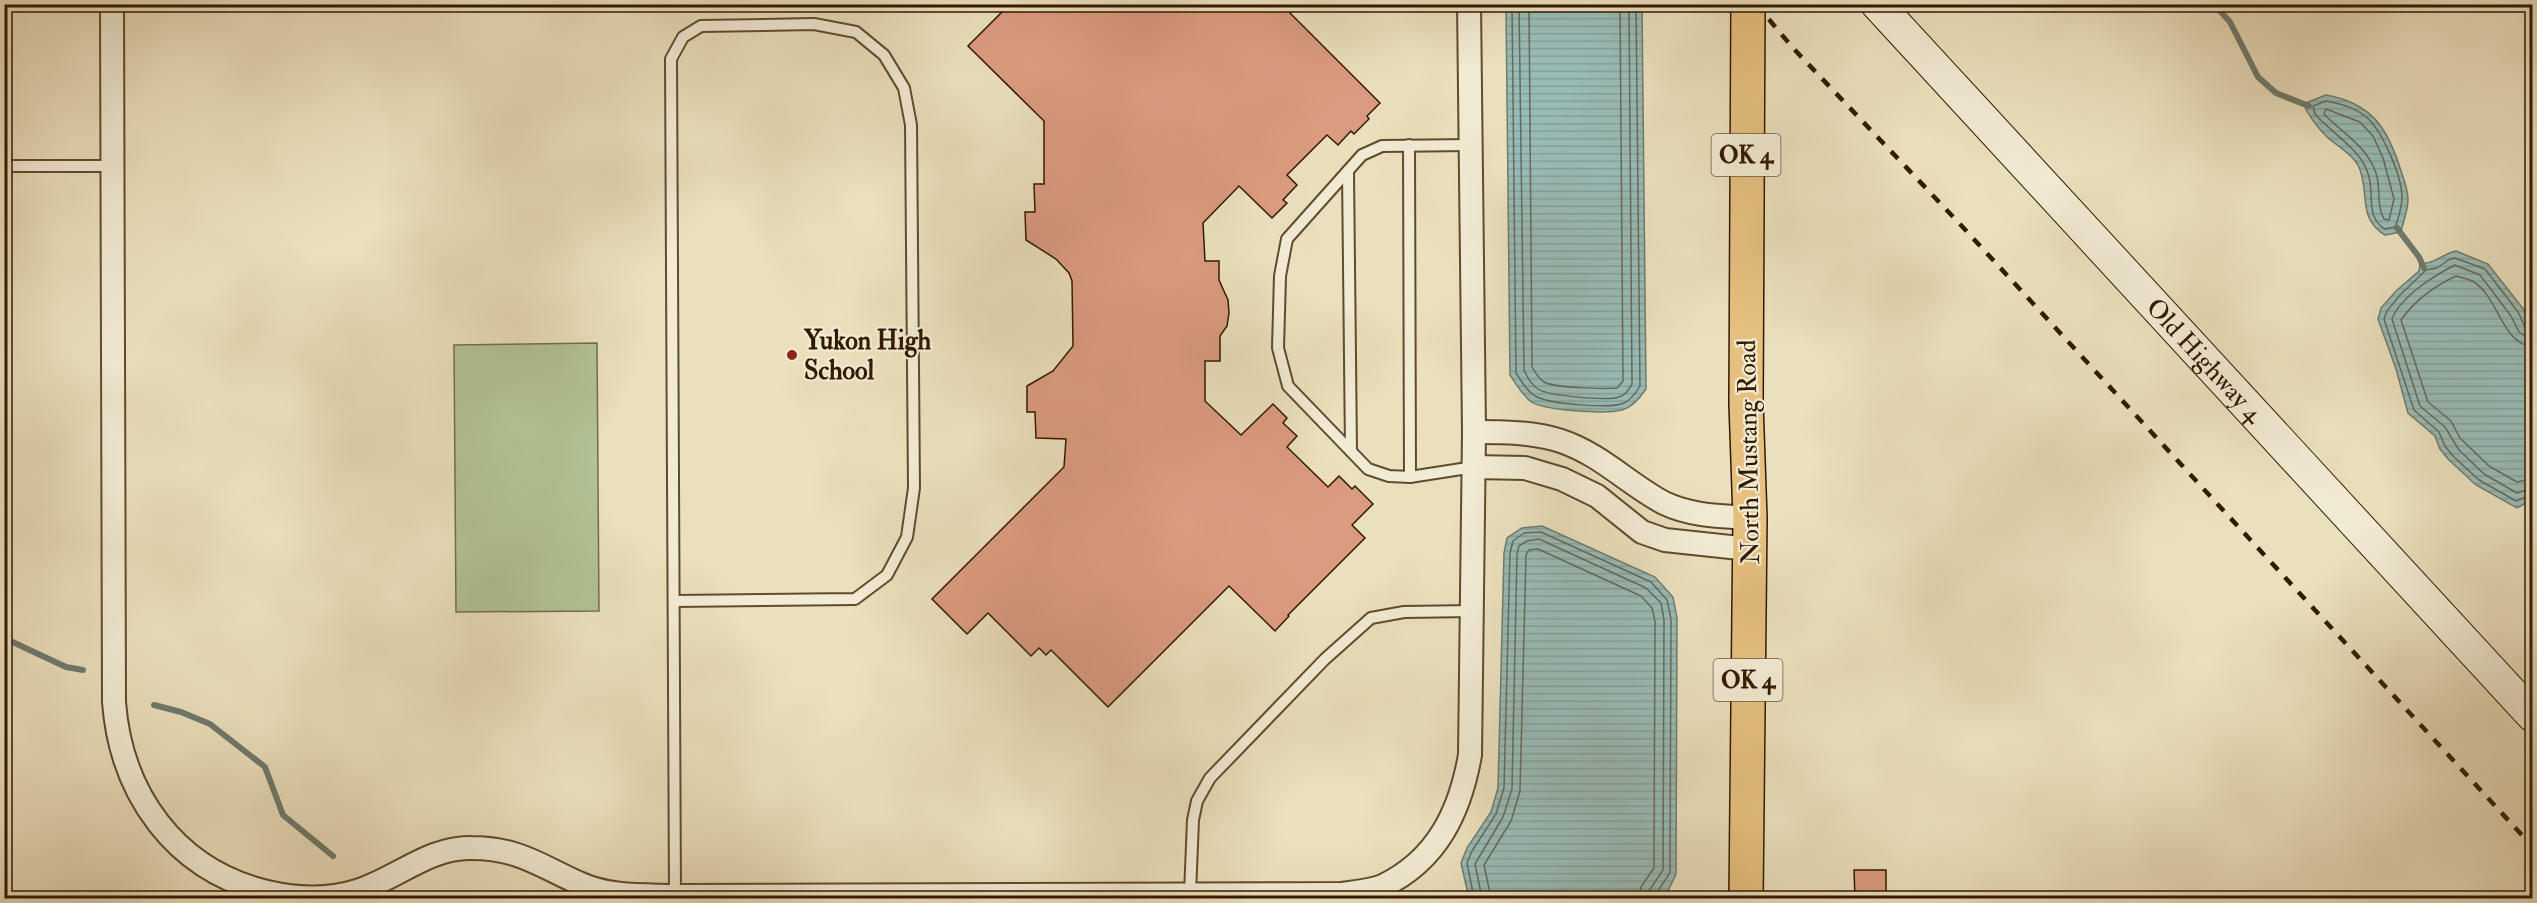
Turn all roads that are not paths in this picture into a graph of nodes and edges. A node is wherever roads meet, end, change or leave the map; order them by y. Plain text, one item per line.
1 (112, 4) edge
2 (1469, 4) edge
3 (1748, 4) edge
4 (1877, 4) edge
5 (1409, 145) junction
6 (1471, 145) junction
7 (4, 166) edge
8 (112, 166) junction
9 (1348, 171) junction
10 (1474, 432) junction
11 (1351, 451) junction
12 (1474, 467) junction
13 (1410, 477) junction
14 (1749, 534) junction
15 (674, 602) junction
16 (1472, 610) junction
17 (2532, 716) edge
18 (1190, 894) junction
19 (675, 896) junction
20 (1746, 898) edge

1 - 8 street
2 - 6 street
3 - 14 main road, North Mustang Road / OK 4
4 - 17 main road, Old Highway 4
5 - 6 lane
5 - 9 lane
5 - 13 lane
6 - 10 street
7 - 8 lane
8 - 19 street
9 - 11 lane
9 - 11 lane
10 - 12 street
10 - 14 street
11 - 13 lane
12 - 13 lane
12 - 14 street
12 - 16 street
14 - 20 main road, North Mustang Road / OK 4
15 - 15 lane
15 - 19 lane
16 - 18 lane
16 - 18 street
18 - 19 street

